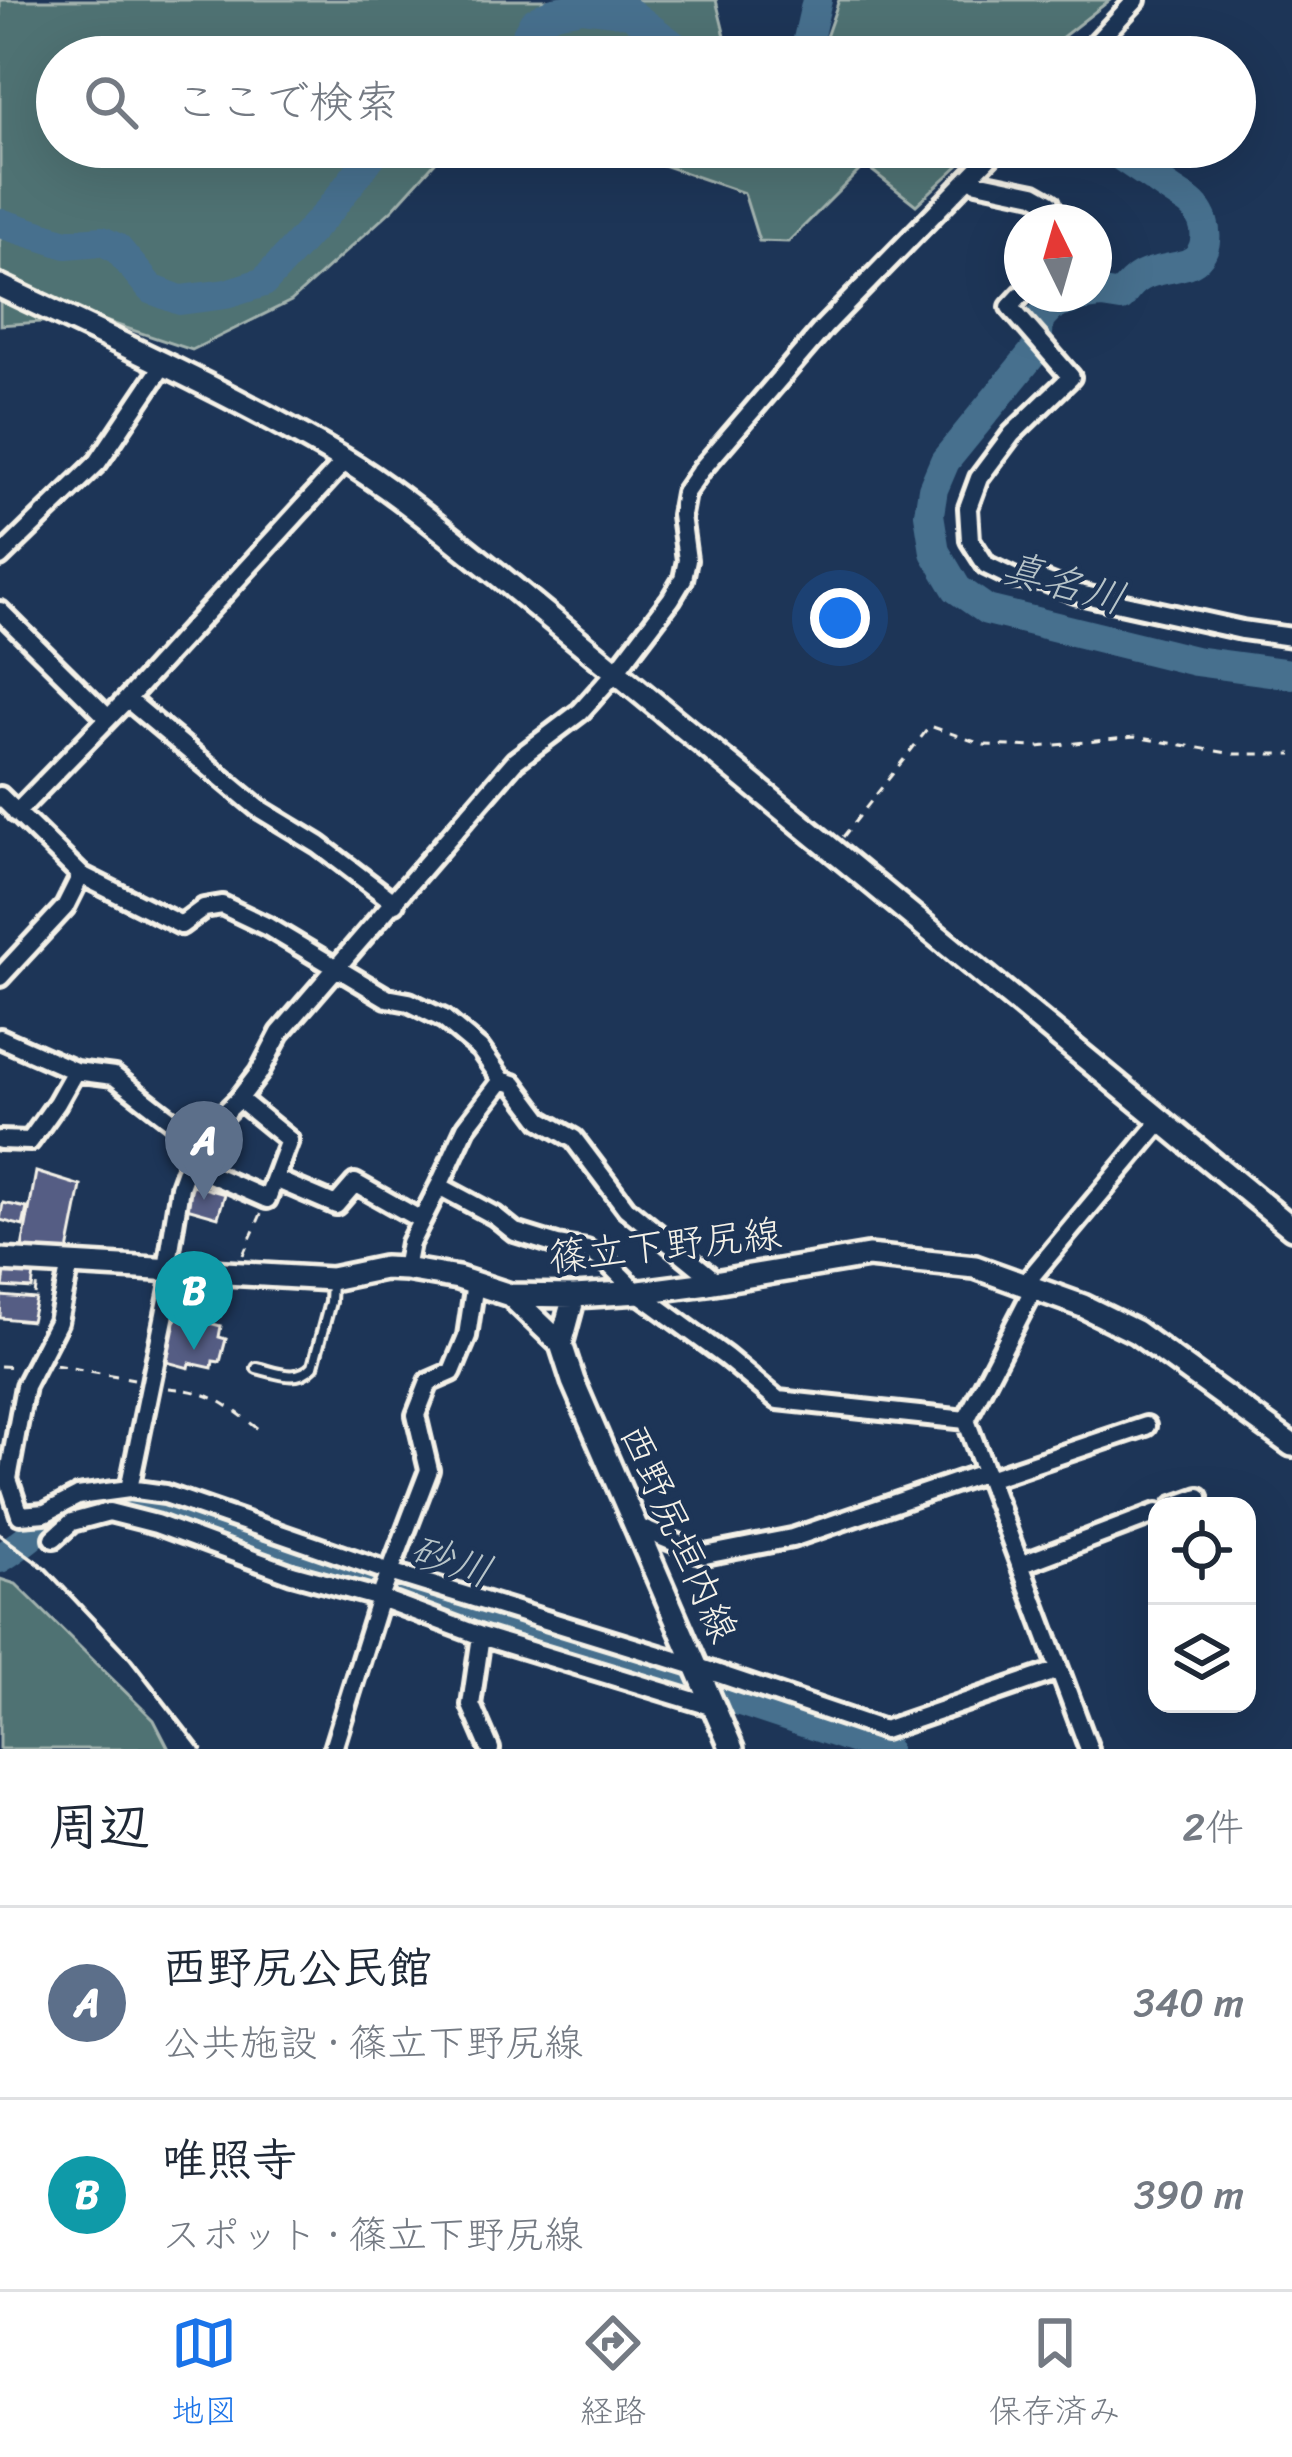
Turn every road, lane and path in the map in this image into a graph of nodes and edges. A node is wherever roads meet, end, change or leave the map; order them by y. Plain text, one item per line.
1 (1136, 0) edge
2 (1103, 36) edge
3 (979, 168) edge
4 (971, 176) junction
5 (1050, 204) edge
6 (0, 286) edge
7 (1014, 312) edge
8 (164, 364) junction
9 (345, 460) junction
10 (0, 557) edge
11 (0, 611) edge
12 (1292, 637) edge
13 (614, 674) junction
14 (127, 699) junction
15 (107, 717) junction
16 (1292, 754) edge
17 (0, 796) edge
18 (16, 813) junction
19 (832, 851) junction
20 (81, 875) junction
21 (394, 903) junction
22 (335, 968) junction
23 (0, 977) edge
24 (0, 1038) edge
25 (75, 1071) junction
26 (502, 1080) junction
27 (239, 1099) junction
28 (1161, 1121) junction
29 (0, 1140) edge
30 (196, 1140) junction
31 (188, 1164) junction
32 (275, 1180) junction
33 (439, 1186) junction
34 (267, 1199) junction
35 (421, 1220) junction
36 (1292, 1228) edge
37 (0, 1260) edge
38 (70, 1264) junction
39 (170, 1269) junction
40 (405, 1269) junction
41 (235, 1273) junction
42 (331, 1280) junction
43 (717, 1282) junction
44 (475, 1283) junction
45 (1029, 1287) junction
46 (640, 1292) junction
47 (510, 1295) junction
48 (574, 1296) junction
49 (562, 1344) junction
50 (36, 1363) junction
51 (257, 1368) dead end
52 (150, 1385) junction
53 (966, 1420) junction
54 (1146, 1426) dead end
55 (259, 1429) dead end
56 (1292, 1445) edge
57 (987, 1475) junction
58 (129, 1489) junction
59 (1148, 1516) edge
60 (635, 1526) junction
61 (54, 1538) dead end
62 (1020, 1565) junction
63 (385, 1585) junction
64 (481, 1636) junction
65 (1059, 1670) junction
66 (700, 1672) junction
67 (713, 1703) junction
68 (333, 1749) edge
69 (490, 1749) edge
70 (733, 1749) edge
71 (1089, 1749) edge

1 - 2 street
3 - 4 street
4 - 5 street
4 - 13 street
6 - 8 main road
7 - 12 street
8 - 9 main road
8 - 10 street
9 - 13 main road
9 - 14 street
11 - 15 street
13 - 19 main road
13 - 21 street
14 - 15 street
14 - 21 street
15 - 18 street
16 - 19 path
17 - 18 street
18 - 20 street
19 - 28 main road
20 - 22 street
20 - 23 street
21 - 22 street
22 - 26 street
22 - 27 street
24 - 25 street
25 - 29 street
25 - 30 street
26 - 33 street
26 - 43 street
27 - 30 street
27 - 32 street
28 - 36 main road
28 - 45 street
30 - 31 street
31 - 34 street
31 - 39 street
32 - 34 street
32 - 35 street
33 - 35 street
33 - 46 street
34 - 41 path
35 - 40 street
37 - 38 main road, 篠立下野尻線
38 - 39 main road, 篠立下野尻線
38 - 50 street
39 - 41 main road, 篠立下野尻線
39 - 52 street
40 - 42 main road, 篠立下野尻線
40 - 44 main road, 篠立下野尻線
41 - 42 main road, 篠立下野尻線
42 - 51 lane
43 - 45 main road, 篠立下野尻線
43 - 46 main road, 篠立下野尻線
44 - 47 main road, 篠立下野尻線
44 - 63 street
45 - 53 street
45 - 56 main road, 篠立下野尻線
46 - 48 main road, 篠立下野尻線
46 - 53 street
47 - 48 main road, 篠立下野尻線
47 - 49 main road, 西野尻垣内線
48 - 49 main road
49 - 60 main road, 西野尻垣内線
50 - 52 path
50 - 58 street
52 - 55 path
52 - 58 street
53 - 57 street
54 - 57 street
57 - 60 street
57 - 62 street
58 - 63 street
59 - 62 street
60 - 66 main road, 西野尻垣内線
61 - 63 street
62 - 65 street
63 - 64 street
63 - 66 street
63 - 68 street
64 - 67 street
64 - 69 street
65 - 66 street
65 - 71 street
66 - 67 main road, 西野尻垣内線
67 - 70 main road, 西野尻垣内線

